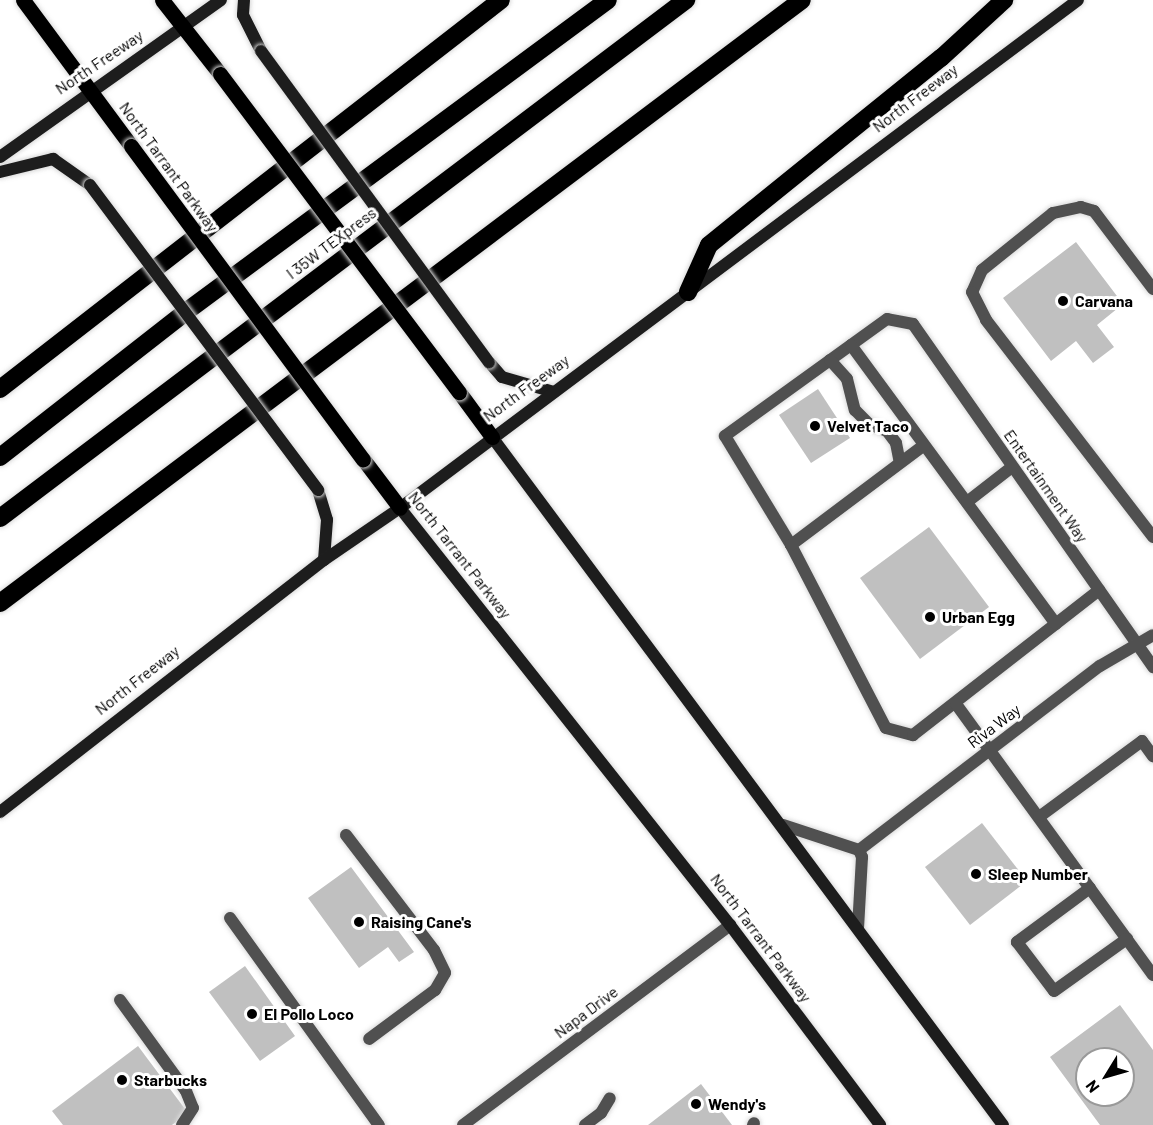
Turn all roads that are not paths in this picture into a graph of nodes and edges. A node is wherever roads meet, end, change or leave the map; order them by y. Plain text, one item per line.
1 (22, 0) edge
2 (162, 0) edge
3 (221, 0) edge
4 (244, 0) edge
5 (501, 0) edge
6 (608, 0) edge
7 (686, 0) edge
8 (802, 0) edge
9 (1004, 0) edge
10 (1078, 0) edge
11 (184, 28) junction
12 (90, 90) junction
13 (0, 157) edge
14 (0, 172) edge
15 (1153, 289) edge
16 (688, 292) junction
17 (851, 345) junction
18 (830, 360) junction
19 (0, 389) edge
20 (554, 392) junction
21 (492, 436) junction
22 (924, 445) junction
23 (0, 458) edge
24 (900, 463) junction
25 (1012, 467) junction
26 (967, 502) junction
27 (400, 508) junction
28 (0, 518) edge
29 (1153, 537) edge
30 (791, 545) junction
31 (324, 560) junction
32 (1100, 590) junction
33 (0, 603) edge
34 (1056, 624) junction
35 (1153, 635) edge
36 (1137, 645) junction
37 (1153, 667) edge
38 (956, 704) junction
39 (990, 750) junction
40 (1153, 756) edge
41 (0, 812) edge
42 (1039, 817) junction
43 (783, 825) junction
44 (346, 835) dead end
45 (859, 850) junction
46 (1090, 888) junction
47 (230, 918) dead end
48 (730, 925) junction
49 (858, 928) junction
50 (1127, 939) junction
51 (1153, 975) edge
52 (120, 1000) dead end
53 (369, 1039) dead end
54 (610, 1098) dead end
55 (182, 1125) edge
56 (379, 1125) edge
57 (463, 1125) edge
58 (585, 1125) edge
59 (880, 1125) edge
60 (1003, 1125) edge

1 - 12 main road, North Tarrant Parkway
2 - 11 main road
3 - 11 main road, North Freeway
4 - 20 main road, bridge
5 - 19 highway
6 - 23 highway, I 35W TEXpress
7 - 28 highway, I 35W TEXpress
8 - 33 highway
9 - 16 highway
10 - 16 main road, North Freeway
11 - 12 main road, North Freeway
11 - 21 main road, bridge
12 - 13 main road, North Freeway
12 - 27 main road, North Tarrant Parkway, bridge
14 - 31 main road, bridge
15 - 29 street
16 - 20 main road, North Freeway
17 - 18 street
17 - 22 street
17 - 25 street, Entertainment Way
18 - 24 street
18 - 30 street
20 - 21 main road, North Freeway
21 - 27 main road, North Freeway
21 - 43 main road
22 - 24 street
22 - 26 street
24 - 30 street
25 - 26 street
25 - 32 street, Entertainment Way
26 - 34 street
27 - 31 main road, North Freeway
27 - 48 main road, North Tarrant Parkway
30 - 38 street
31 - 41 main road, North Freeway
32 - 34 street
32 - 36 street, Entertainment Way
34 - 38 street
35 - 36 street, Riva Way
36 - 37 street, Entertainment Way
36 - 39 street, Riva Way
38 - 39 street
39 - 42 street
39 - 45 street, Riva Way
40 - 42 street
42 - 46 street
43 - 45 street
43 - 49 main road
44 - 53 street
45 - 49 street
46 - 50 street
46 - 50 street
47 - 56 street
48 - 57 street, Napa Drive
48 - 59 main road, North Tarrant Parkway
49 - 60 main road
50 - 51 street
52 - 55 street
54 - 58 street

